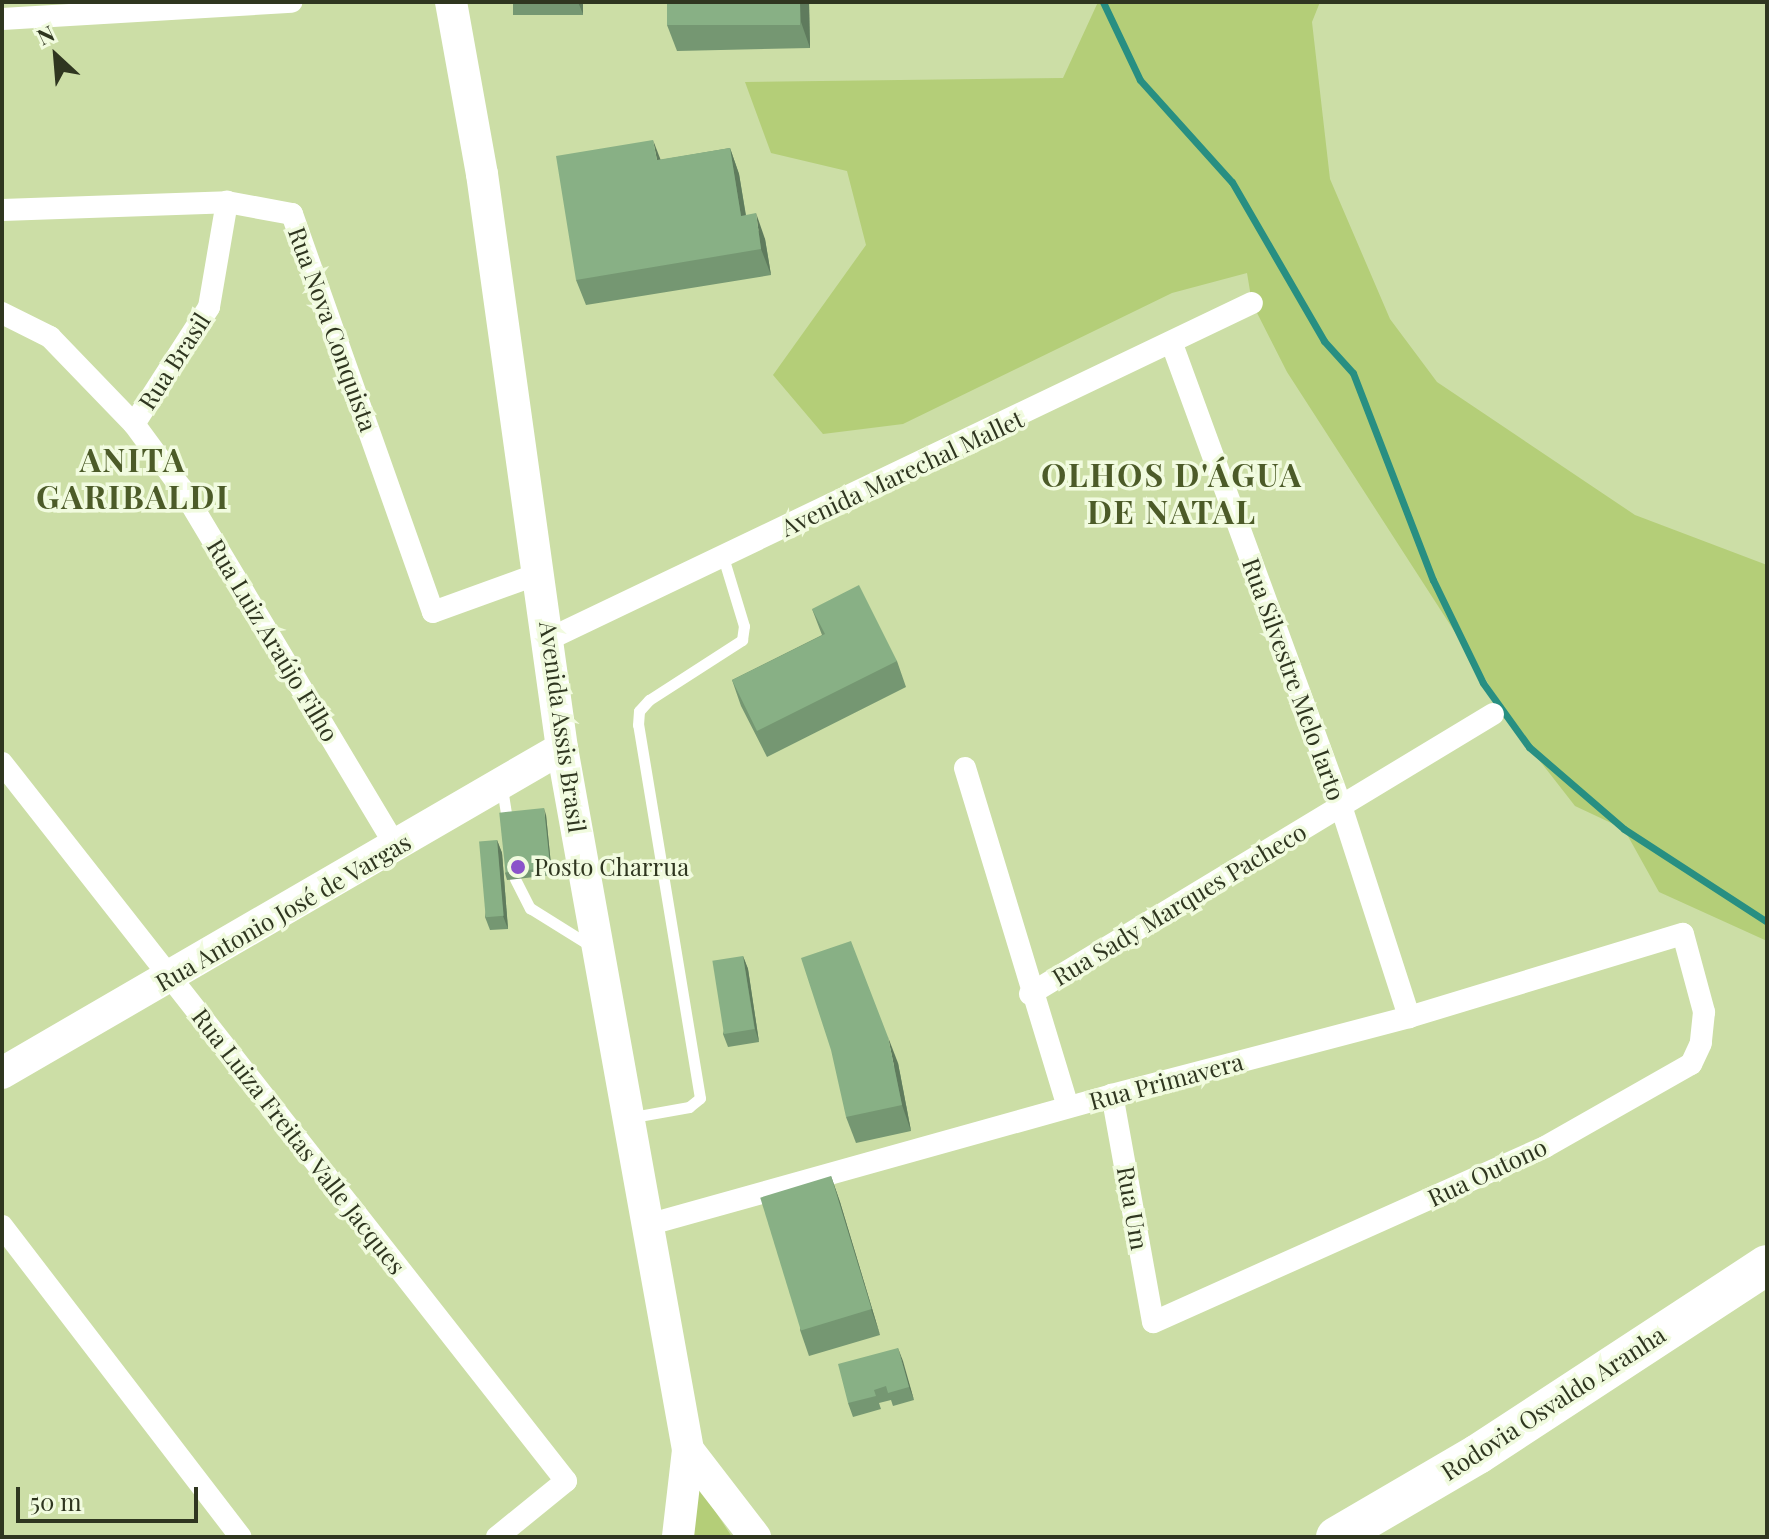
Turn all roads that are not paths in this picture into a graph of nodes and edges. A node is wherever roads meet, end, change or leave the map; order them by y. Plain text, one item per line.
1 (292, 2) edge
2 (451, 2) edge
3 (233, 4) edge
4 (2, 19) edge
5 (227, 202) junction
6 (2, 210) edge
7 (1252, 303) dead end
8 (2, 313) edge
9 (1172, 344) junction
10 (134, 424) junction
11 (723, 557) junction
12 (541, 573) junction
13 (549, 639) junction
14 (1493, 714) dead end
15 (562, 748) junction
16 (2, 763) edge
17 (965, 768) dead end
18 (502, 784) junction
19 (1341, 806) junction
20 (507, 819) edge
21 (396, 846) junction
22 (515, 879) edge
23 (1683, 934) joint
24 (598, 951) junction
25 (171, 978) junction
26 (1030, 994) junction
27 (1409, 1017) junction
28 (2, 1073) edge
29 (1112, 1095) junction
30 (1068, 1107) junction
31 (628, 1118) junction
32 (647, 1225) junction
33 (2, 1226) edge
34 (1767, 1265) edge
35 (1153, 1322) joint
36 (688, 1450) junction
37 (241, 1537) edge
38 (497, 1537) edge
39 (678, 1537) edge
40 (755, 1537) edge
41 (1336, 1537) edge

1 - 3 street
2 - 12 main road, Avenida Assis Brasil
3 - 4 street
5 - 6 street, Rua Nova Conquista
5 - 10 street, Rua Brasil
5 - 12 street, Rua Nova Conquista
7 - 9 street, Avenida Marechal Mallet
8 - 10 street, Rua Luiz Araújo Filho
9 - 11 street, Avenida Marechal Mallet
9 - 19 street, Rua Silvestre Melo Iarto
10 - 21 street, Rua Luiz Araújo Filho
11 - 13 street, Avenida Marechal Mallet
11 - 31 lane
12 - 13 main road, Avenida Assis Brasil
13 - 15 main road, Avenida Assis Brasil
14 - 19 street, Rua Sady Marques Pacheco
15 - 18 main road, Rua Antonio José de Vargas
15 - 24 main road, Avenida Assis Brasil
16 - 25 street, Rua Luiza Freitas Valle Jacques
17 - 26 street
18 - 20 lane
18 - 21 main road, Rua Antonio José de Vargas
19 - 26 street, Rua Sady Marques Pacheco
19 - 27 street, Rua Silvestre Melo Iarto
21 - 25 main road, Rua Antonio José de Vargas
22 - 24 lane
23 - 27 street, Rua Primavera
23 - 35 street, Rua Outono
24 - 31 main road, Avenida Assis Brasil
25 - 28 main road, Rua Antonio José de Vargas
25 - 38 street, Rua Luiza Freitas Valle Jacques
26 - 30 street
27 - 29 street, Rua Primavera
29 - 30 street, Rua Primavera
29 - 35 street, Rua Um
30 - 32 street, Rua Primavera
31 - 32 main road, Avenida Assis Brasil
32 - 36 main road, Avenida Assis Brasil
33 - 37 street
34 - 41 highway, Rodovia Osvaldo Aranha
36 - 39 main road, Avenida Assis Brasil
36 - 40 main road, Avenida Assis Brasil

